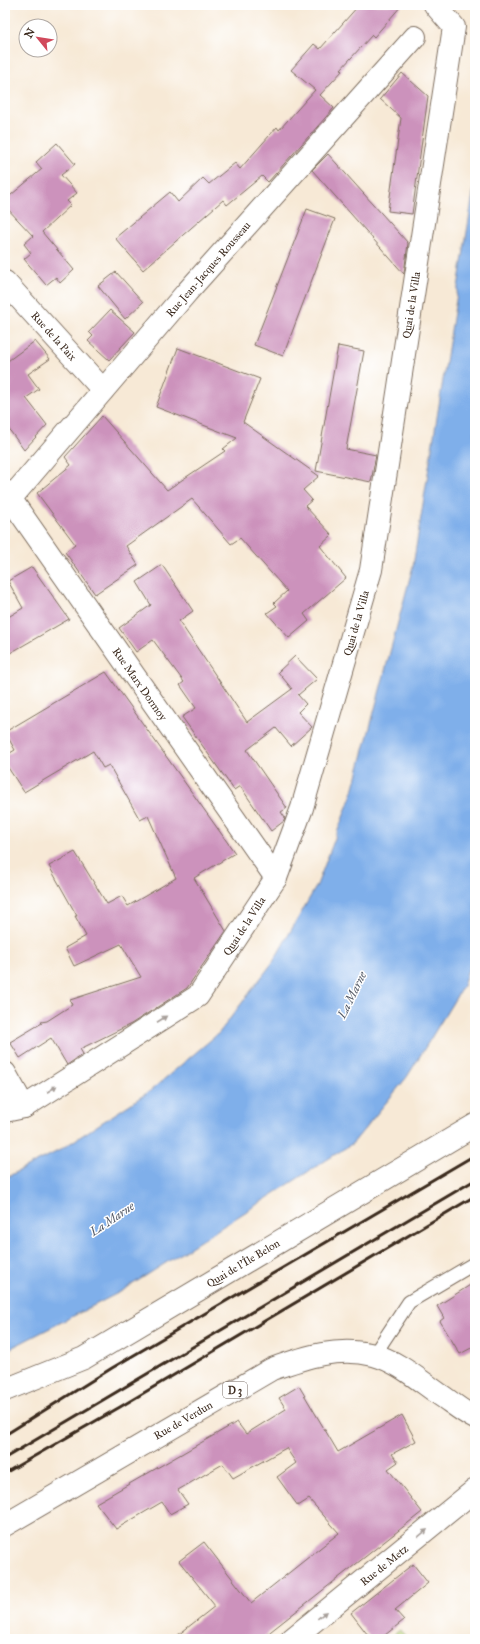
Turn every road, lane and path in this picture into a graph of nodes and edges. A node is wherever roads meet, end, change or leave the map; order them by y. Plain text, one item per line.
1 (435, 5) edge
2 (415, 37) dead end
3 (5, 282) edge
4 (103, 390) junction
5 (7, 498) edge
6 (276, 878) junction
7 (5, 1073) edge
8 (15, 1109) edge
9 (475, 1125) edge
10 (475, 1263) edge
11 (374, 1355) junction
12 (5, 1390) edge
13 (475, 1418) edge
14 (475, 1490) edge
15 (5, 1525) edge
16 (292, 1639) edge

1 - 6 street, Quai de la Villa
2 - 4 street, Rue Jean-Jacques Rousseau
3 - 4 street, Rue de la Paix
4 - 5 street, Rue Jean-Jacques Rousseau
5 - 6 street, Rue Marx Dormoy
8 -> 6 street, Quai de la Villa
7 - 8 street
9 - 12 street, Quai de l'Île Belon
10 - 11 lane
11 - 13 street, Rue de Verdun / D 3
11 - 15 street, Rue de Verdun / D 3
16 -> 14 street, Rue de Metz

